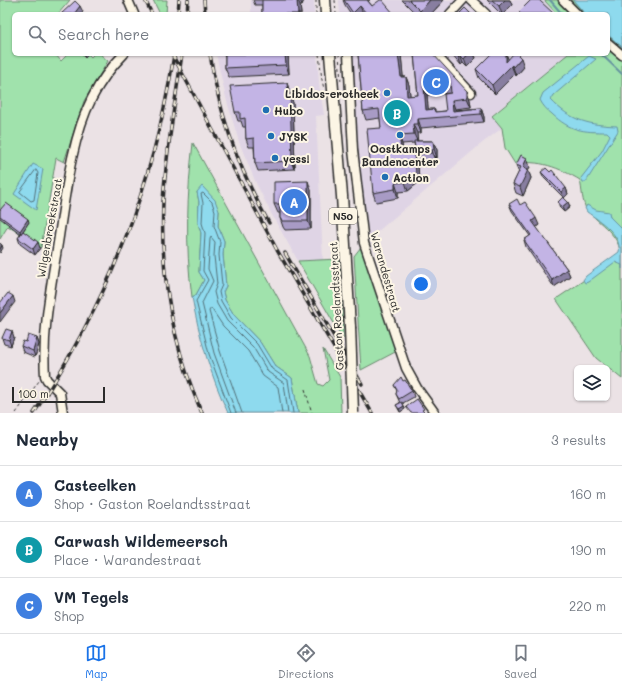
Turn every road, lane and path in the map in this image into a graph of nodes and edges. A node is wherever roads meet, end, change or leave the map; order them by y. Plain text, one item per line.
1 (128, 0) edge
2 (316, 0) edge
3 (325, 0) edge
4 (335, 0) edge
5 (463, 0) edge
6 (471, 0) edge
7 (564, 0) edge
8 (133, 12) edge
9 (316, 12) edge
10 (326, 12) edge
11 (336, 12) edge
12 (452, 12) edge
13 (484, 12) edge
14 (575, 12) edge
15 (610, 45) edge
16 (622, 55) edge
17 (122, 56) edge
18 (330, 56) edge
19 (348, 56) edge
20 (436, 56) edge
21 (471, 93) dead end
22 (45, 376) junction
23 (305, 389) dead end
24 (16, 413) edge
25 (63, 413) edge
26 (312, 413) edge
27 (353, 413) edge
28 (435, 413) edge

1 - 8 street
2 - 9 path
3 - 10 main road
4 - 11 path
5 - 12 street
6 - 13 street
7 - 14 street
15 - 16 street
17 - 22 street, Wilgenbroekstraat
18 - 27 main road, Gaston Roelandtsstraat / N50, bridge
19 - 28 street, Warandestraat
20 - 21 street
22 - 24 path
22 - 25 street
23 - 26 path

